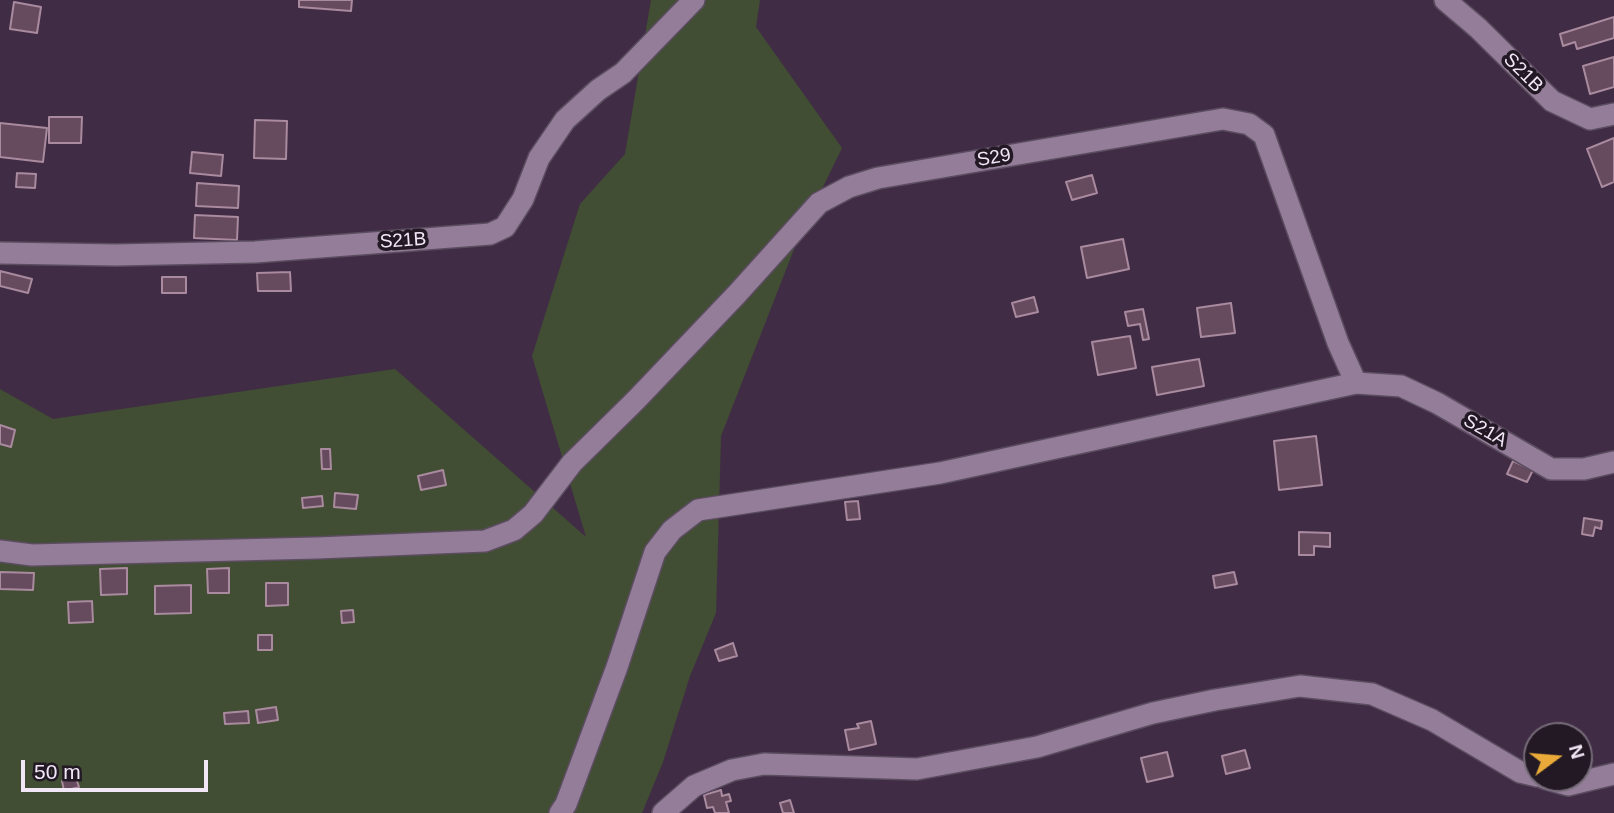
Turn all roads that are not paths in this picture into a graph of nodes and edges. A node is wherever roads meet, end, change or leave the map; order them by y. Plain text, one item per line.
1 (694, 0) edge
2 (1446, 0) edge
3 (1614, 114) edge
4 (0, 253) edge
5 (1356, 383) junction
6 (1614, 462) edge
7 (0, 551) edge
8 (1523, 773) edge
9 (1614, 774) edge
10 (1593, 779) edge
11 (560, 813) edge
12 (663, 813) edge

1 - 4 street, S21B
2 - 3 street, S21B
5 - 6 street, S21A
5 - 7 street, S29
5 - 11 street, S21A
8 - 12 street
9 - 10 street

